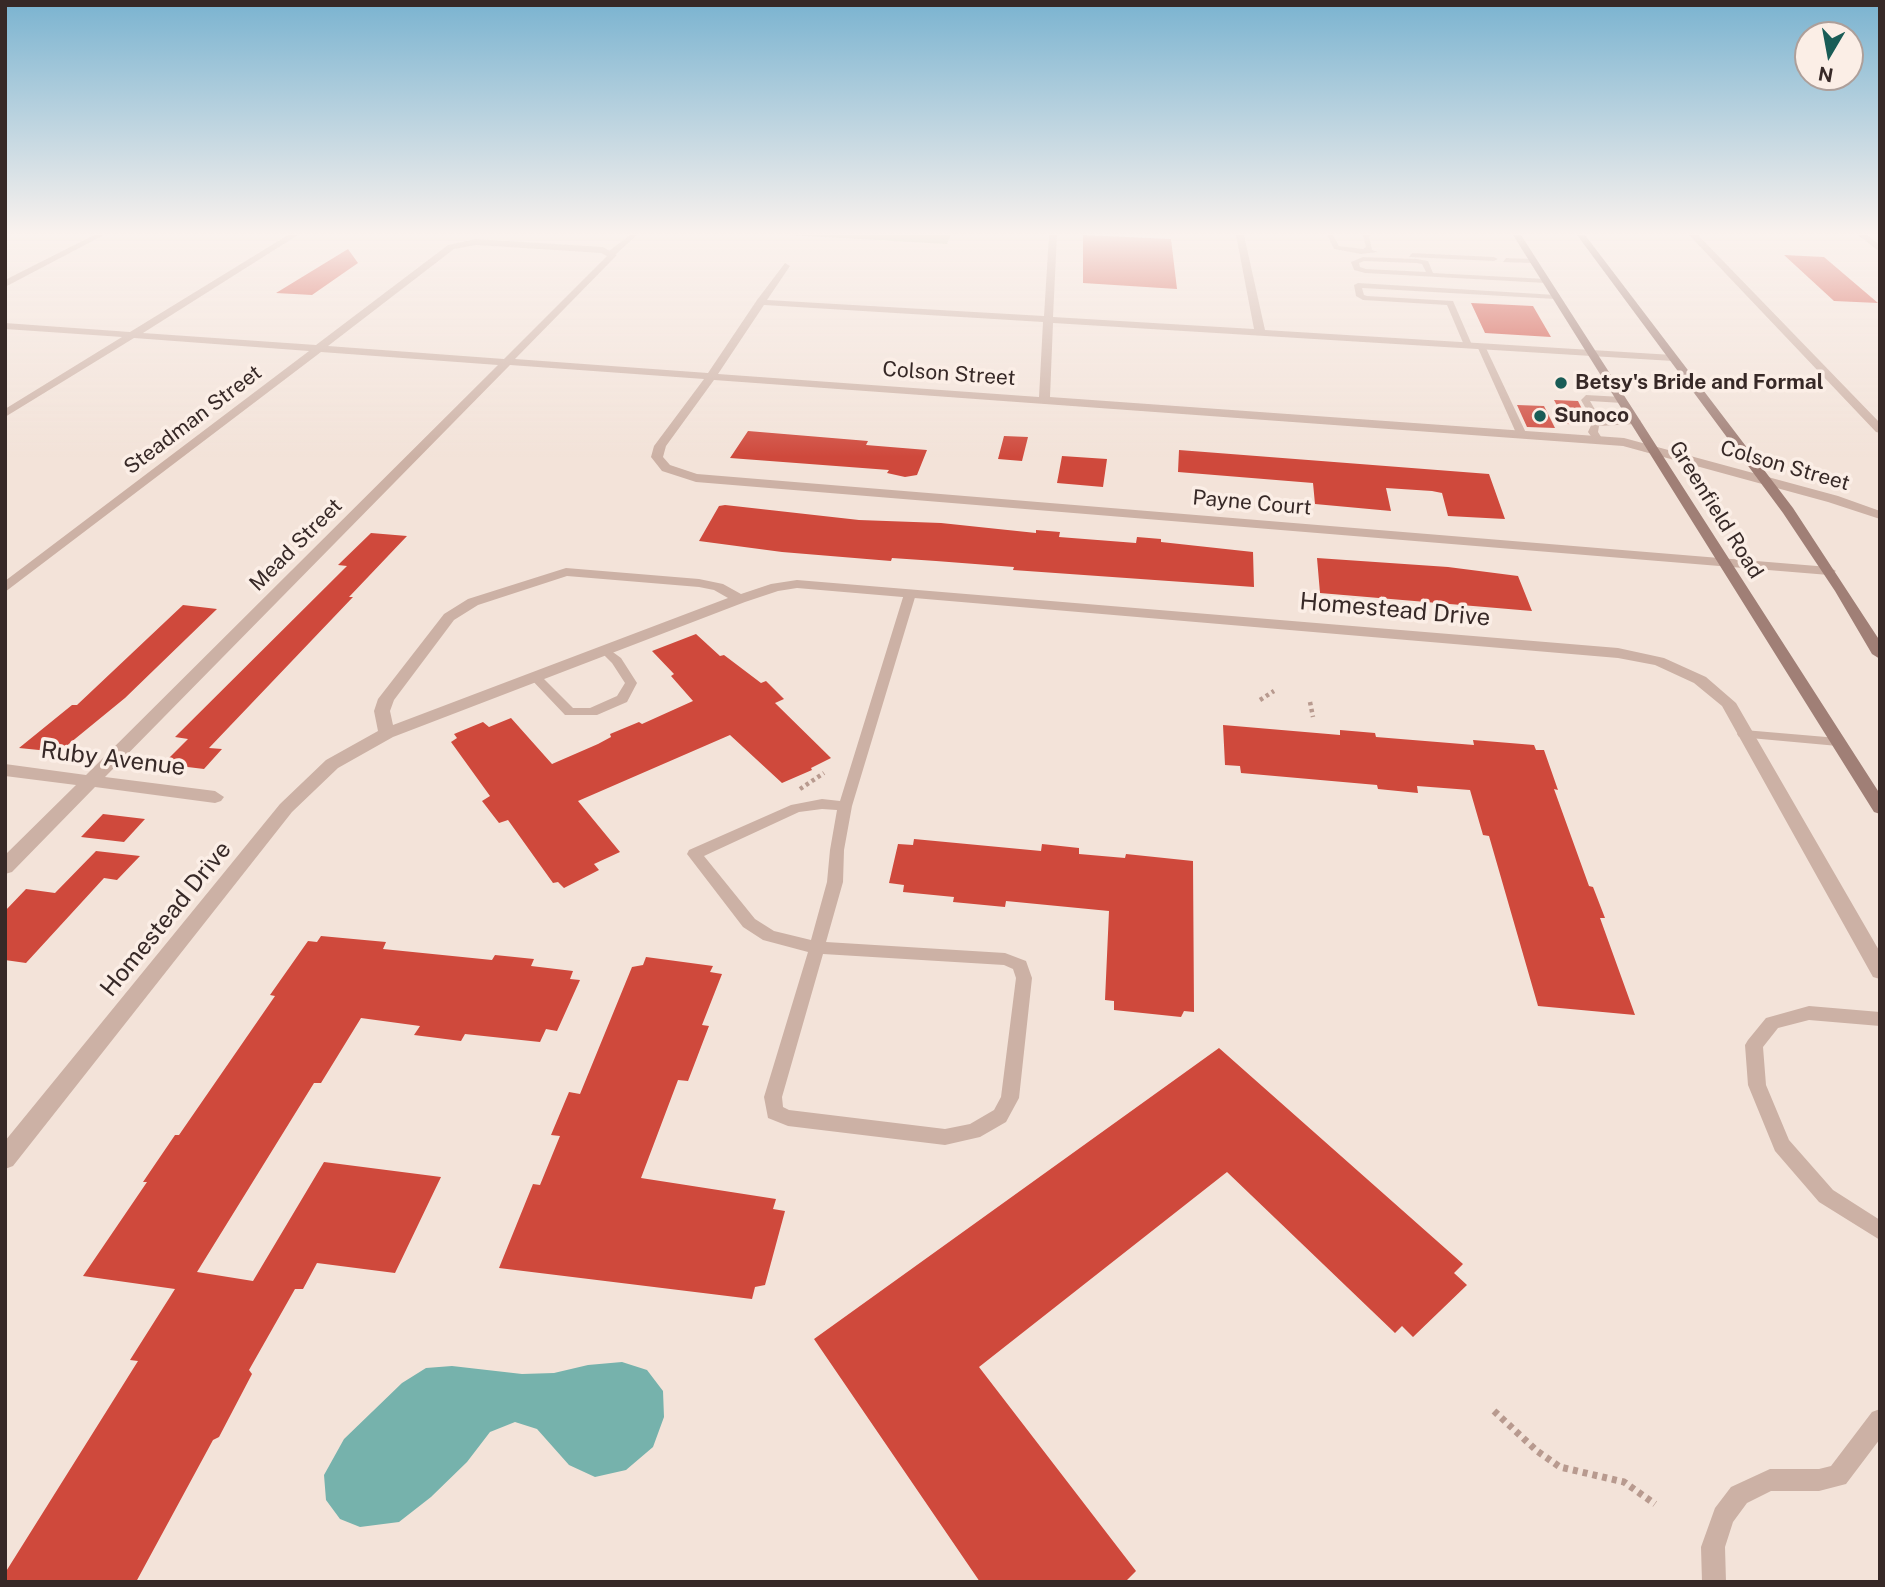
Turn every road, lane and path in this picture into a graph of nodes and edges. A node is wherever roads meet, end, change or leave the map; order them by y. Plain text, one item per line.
1 (173, 309) edge
2 (370, 309) edge
3 (560, 309) edge
4 (755, 309) edge
5 (880, 309) edge
6 (1049, 309) edge
7 (1255, 309) edge
8 (1453, 309) edge
9 (1564, 309) edge
10 (1636, 309) edge
11 (1764, 309) edge
12 (1049, 319) junction
13 (5, 326) edge
14 (1260, 332) junction
15 (131, 335) junction
16 (1468, 345) junction
17 (1481, 346) junction
18 (319, 348) junction
19 (1592, 352) junction
20 (1673, 358) junction
21 (506, 363) junction
22 (710, 377) junction
23 (1044, 400) junction
24 (1622, 400) junction
25 (5, 414) edge
26 (1636, 421) junction
27 (1598, 422) junction
28 (1880, 430) edge
29 (1522, 435) junction
30 (1598, 440) junction
31 (1653, 449) junction
32 (1765, 480) junction
33 (1880, 515) edge
34 (1724, 563) junction
35 (1829, 571) junction
36 (5, 588) edge
37 (910, 594) junction
38 (740, 599) junction
39 (606, 651) junction
40 (1880, 654) edge
41 (535, 677) junction
42 (1274, 691) dead end
43 (1261, 700) dead end
44 (1310, 702) dead end
45 (1313, 717) dead end
46 (387, 733) junction
47 (1744, 734) junction
48 (1838, 742) junction
49 (5, 770) edge
50 (91, 780) junction
51 (215, 797) dead end
52 (845, 806) junction
53 (1880, 808) edge
54 (5, 867) edge
55 (817, 948) junction
56 (1880, 971) edge
57 (1880, 1019) edge
58 (5, 1159) edge
59 (1880, 1231) edge
60 (1494, 1411) dead end
61 (1880, 1420) edge
62 (1655, 1504) dead end
63 (1714, 1582) edge

1 - 15 street
2 - 18 street, Steadman Street
3 - 21 street, Mead Street
4 - 22 street
5 - 12 street
6 - 12 street
7 - 14 street
8 - 16 lane
9 - 19 main road, Greenfield Road
10 - 20 main road
11 - 28 street
12 - 14 street
12 - 23 street
13 - 15 street, Colson Street
14 - 16 street
15 - 18 street, Colson Street
15 - 25 street
16 - 17 street
17 - 19 street
17 - 29 lane
18 - 21 street, Colson Street
18 - 36 street, Steadman Street
19 - 20 street
19 - 24 main road, Greenfield Road
20 - 32 main road
21 - 22 street, Colson Street
21 - 50 street, Mead Street
22 - 23 street, Colson Street
22 - 34 street, Payne Court
23 - 29 street, Colson Street
24 - 26 main road, Greenfield Road
24 - 27 lane
26 - 27 lane
26 - 31 main road, Greenfield Road
27 - 30 lane
29 - 30 street, Colson Street
30 - 31 street, Colson Street
31 - 32 street, Colson Street
31 - 34 main road, Greenfield Road
32 - 33 street, Colson Street
32 - 35 main road
34 - 35 street, Payne Court
34 - 48 main road, Greenfield Road
35 - 40 main road
37 - 38 street, Homestead Drive
37 - 47 street, Homestead Drive
37 - 52 lane
38 - 39 street, Homestead Drive
38 - 46 street
39 - 41 street, Homestead Drive
39 - 41 lane
41 - 46 street, Homestead Drive
42 - 43 path
44 - 45 path
46 - 58 street, Homestead Drive
47 - 48 lane
47 - 56 street, Homestead Drive
48 - 53 main road, Greenfield Road
49 - 50 street, Ruby Avenue
50 - 51 street, Ruby Avenue
50 - 54 street, Mead Street
52 - 55 lane
52 - 55 lane
55 - 55 lane
57 - 59 lane
60 - 62 path
61 - 63 lane

